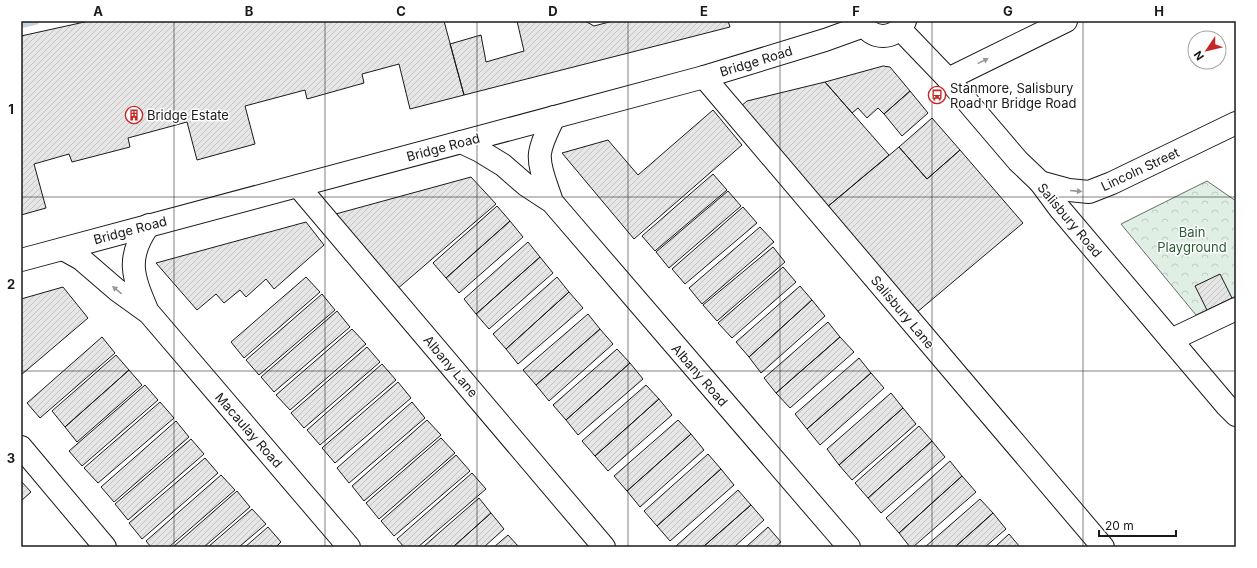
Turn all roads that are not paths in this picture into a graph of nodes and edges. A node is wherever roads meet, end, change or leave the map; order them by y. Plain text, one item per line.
1 (1066, 21) edge
2 (862, 23) edge
3 (902, 25) edge
4 (704, 77) junction
5 (948, 78) junction
6 (554, 117) junction
7 (1236, 123) edge
8 (461, 142) junction
9 (1040, 182) junction
10 (298, 186) junction
11 (552, 202) junction
12 (149, 225) junction
13 (63, 249) junction
14 (21, 260) edge
15 (1236, 309) edge
16 (149, 313) junction
17 (1171, 340) junction
18 (1236, 415) edge
19 (21, 447) edge
20 (105, 547) edge
21 (349, 547) edge
22 (604, 547) edge
23 (849, 547) edge
24 (1103, 547) edge

5 -> 1 main road
2 - 3 main road
2 - 4 main road, Bridge Road
3 - 5 main road, Salisbury Road
4 - 6 main road, Bridge Road
4 - 24 main road, Salisbury Lane
5 - 9 main road, Salisbury Road
6 - 8 main road, Bridge Road
6 - 11 main road, Albany Road
9 -> 7 main road, Lincoln Street
8 - 10 main road, Bridge Road
8 - 11 main road, Albany Road
9 - 17 main road, Salisbury Road
10 - 12 main road, Bridge Road
10 - 22 main road, Albany Lane
11 - 23 main road, Albany Road
12 - 13 main road, Bridge Road
12 - 16 main road, Macaulay Road
13 - 14 main road, Bridge Road
16 -> 13 main road, Macaulay Road
15 - 17 main road
16 - 21 main road, Macaulay Road
17 - 18 main road, Salisbury Road
19 - 20 main road

